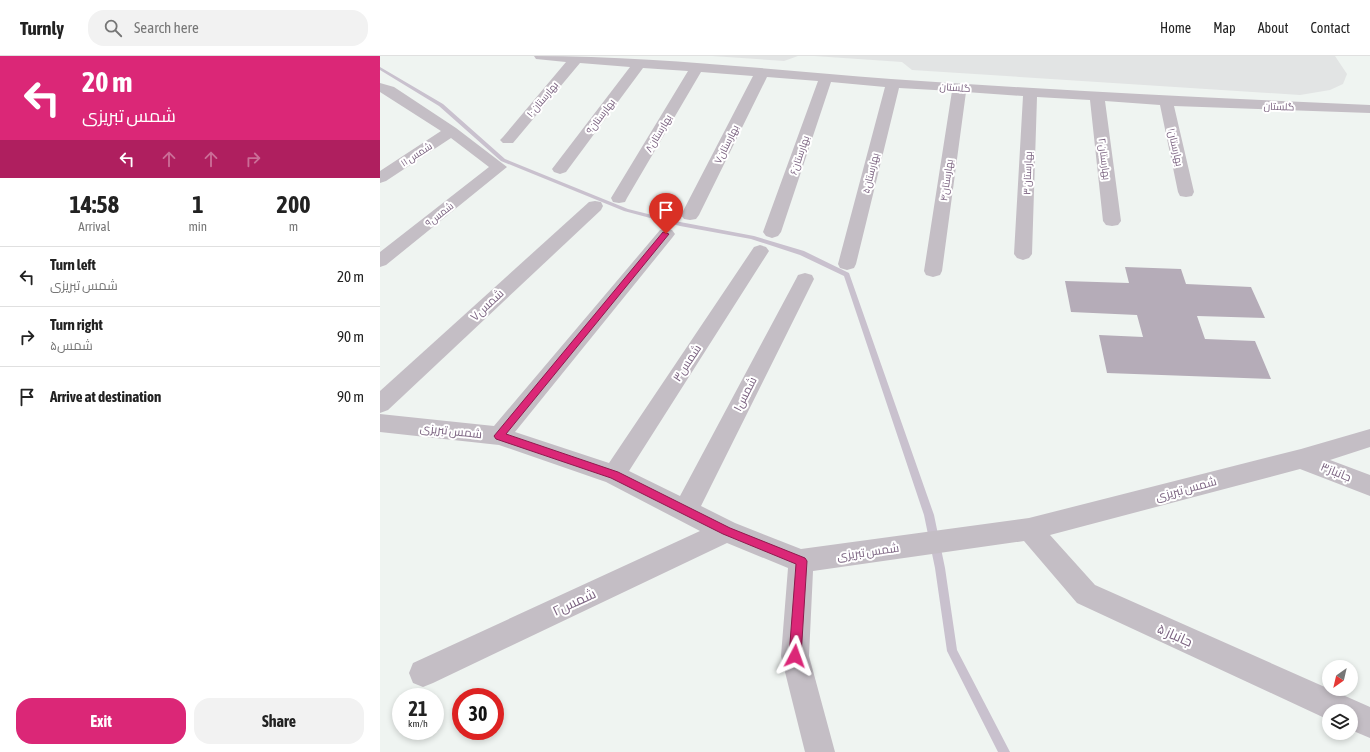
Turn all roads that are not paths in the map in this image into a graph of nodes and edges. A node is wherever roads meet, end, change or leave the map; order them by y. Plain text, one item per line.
1 (541, 56) edge
2 (576, 59) junction
3 (639, 64) junction
4 (697, 68) junction
5 (762, 73) junction
6 (826, 78) junction
7 (893, 83) junction
8 (960, 88) junction
9 (383, 91) edge
10 (1030, 92) junction
11 (1097, 97) junction
12 (1166, 101) junction
13 (1370, 109) edge
14 (451, 131) junction
15 (508, 140) dead end
16 (560, 169) dead end
17 (380, 178) edge
18 (1186, 192) dead end
19 (619, 198) dead end
20 (595, 206) dead end
21 (690, 215) dead end
22 (1112, 221) dead end
23 (772, 232) dead end
24 (666, 234) dead end
25 (760, 252) dead end
26 (1023, 254) dead end
27 (380, 261) edge
28 (847, 264) dead end
29 (933, 271) dead end
30 (805, 279) dead end
31 (380, 404) edge
32 (380, 423) edge
33 (499, 436) junction
34 (1370, 438) edge
35 (1301, 458) junction
36 (614, 475) junction
37 (1370, 486) edge
38 (686, 510) junction
39 (1029, 529) junction
40 (726, 531) junction
41 (801, 561) junction
42 (423, 673) dead end
43 (1328, 704) edge
44 (1358, 717) edge
45 (1370, 723) edge
46 (820, 752) edge

1 - 2 street, گلستان
2 - 3 street, گلستان
2 - 15 street, بهارستان ۱۰
3 - 4 street, گلستان
3 - 16 street, بهارستان۹
4 - 5 street, گلستان
4 - 19 street, بهارستان۸
5 - 6 street, گلستان
5 - 21 street, بهارستان۷
6 - 7 street, گلستان
6 - 23 street, بهارستان۶
7 - 8 street, گلستان
7 - 28 street, بهارستان۵
8 - 10 street, گلستان
8 - 29 street, بهارستان۴
9 - 14 street
10 - 11 street, گلستان
10 - 26 street, بهارستان ۳
11 - 12 street, گلستان
11 - 22 street, بهارستان ۲
12 - 13 street, گلستان
12 - 18 street, بهارستان۱
14 - 17 street, شمس ۱۱
14 - 27 street, شمس۹
20 - 31 street, شمس۷
24 - 33 street
25 - 36 street, شمس۳
30 - 38 street, شمس۱
32 - 33 street, شمس تبریزی
33 - 36 street, شمس تبریزی
34 - 35 street, شمس تبریزی
35 - 37 street, جانباز۳
35 - 39 street, شمس تبریزی
36 - 38 street, شمس تبریزی
38 - 40 street, شمس تبریزی
39 - 41 street, شمس تبریزی
39 - 43 street, جانباز ۵
40 - 41 street, شمس تبریزی
40 - 42 street, شمس۲
41 - 46 street
44 - 45 street

